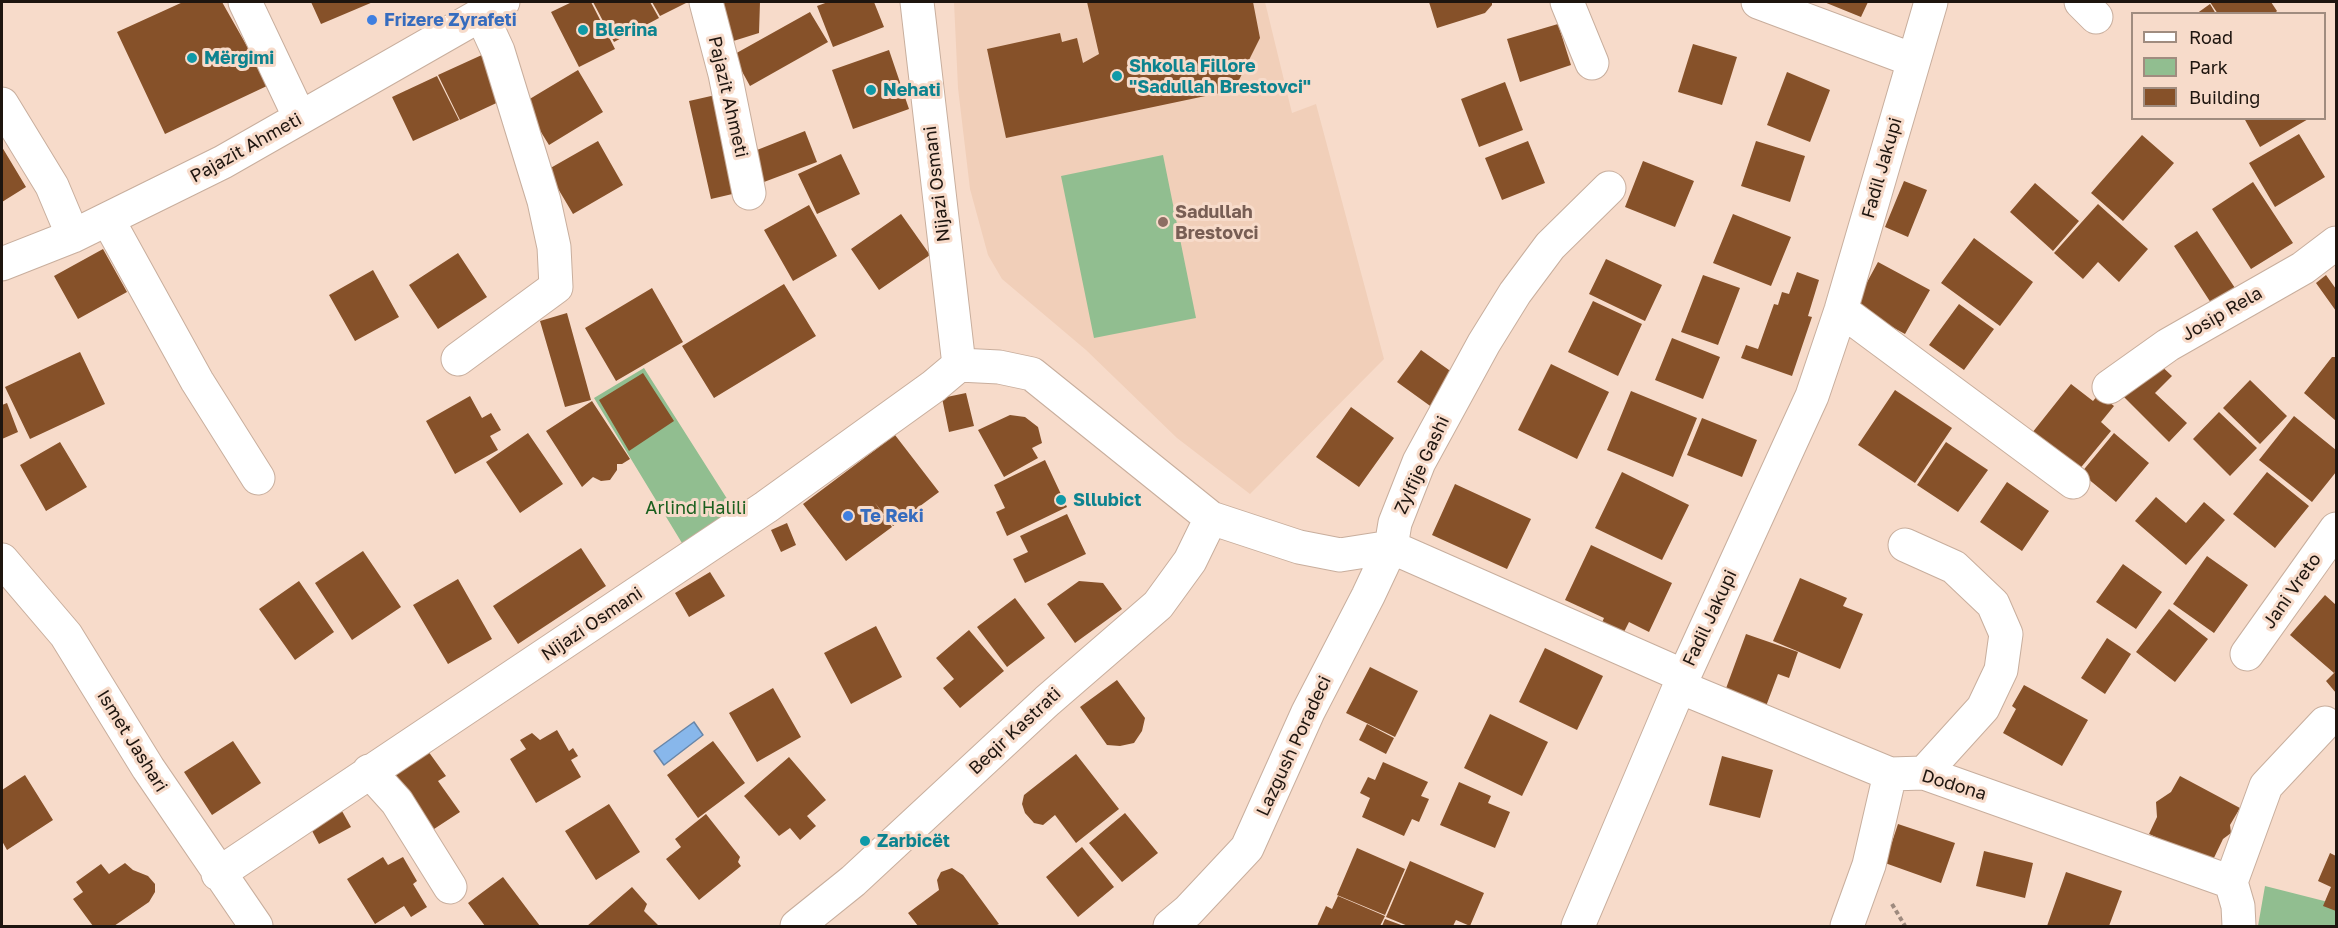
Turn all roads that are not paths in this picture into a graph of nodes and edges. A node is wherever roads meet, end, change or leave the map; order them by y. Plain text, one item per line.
1 (245, 2) edge
2 (706, 2) edge
3 (917, 2) edge
4 (1567, 2) edge
5 (1758, 2) edge
6 (1931, 2) edge
7 (492, 8) edge
8 (1913, 60) junction
9 (1592, 63) dead end
10 (2, 104) edge
11 (300, 118) junction
12 (1609, 188) dead end
13 (749, 193) dead end
14 (108, 220) junction
15 (73, 236) junction
16 (2337, 243) edge
17 (2, 264) edge
18 (1841, 310) junction
19 (458, 359) dead end
20 (959, 365) junction
21 (2109, 387) dead end
22 (258, 478) dead end
23 (2073, 482) dead end
24 (1211, 518) junction
25 (2337, 529) edge
26 (1905, 545) dead end
27 (1391, 547) junction
28 (2, 560) edge
29 (2247, 654) dead end
30 (1682, 681) junction
31 (2325, 723) dead end
32 (369, 771) junction
33 (1924, 773) junction
34 (1890, 774) junction
35 (218, 874) junction
36 (2231, 882) junction
37 (450, 887) dead end
38 (256, 927) edge
39 (797, 927) edge
40 (1170, 927) edge
41 (1578, 927) edge
42 (1847, 927) edge
43 (2239, 927) edge

1 - 11 street
2 - 13 street, Pajazit Ahmeti
3 - 20 street, Nijazi Osmani
4 - 9 street
5 - 8 street
6 - 8 street, Fadil Jakupi
7 - 11 street, Pajazit Ahmeti
7 - 19 street, Pajazit Ahmeti
8 - 18 street, Fadil Jakupi
10 - 15 street
11 - 14 street, Pajazit Ahmeti
12 - 27 street, Zylfije Gashi
14 - 15 street, Pajazit Ahmeti
14 - 22 street
15 - 17 street, Pajazit Ahmeti
16 - 21 street, Josip Rela
18 - 23 street
18 - 30 street, Fadil Jakupi
20 - 24 street
20 - 32 street, Nijazi Osmani
24 - 27 street
24 - 39 street, Beqir Kastrati
25 - 29 street, Jani Vreto
26 - 33 street
27 - 30 street
27 - 40 street, Lazgush Poradeci
28 - 35 street, Ismet Jashari
30 - 34 street, Dodona
30 - 41 street, Fadil Jakupi
31 - 36 street
32 - 35 street, Nijazi Osmani
32 - 37 street
33 - 34 street, Dodona
33 - 36 street, Dodona
34 - 42 street
35 - 38 street, Ismet Jashari
36 - 43 street

